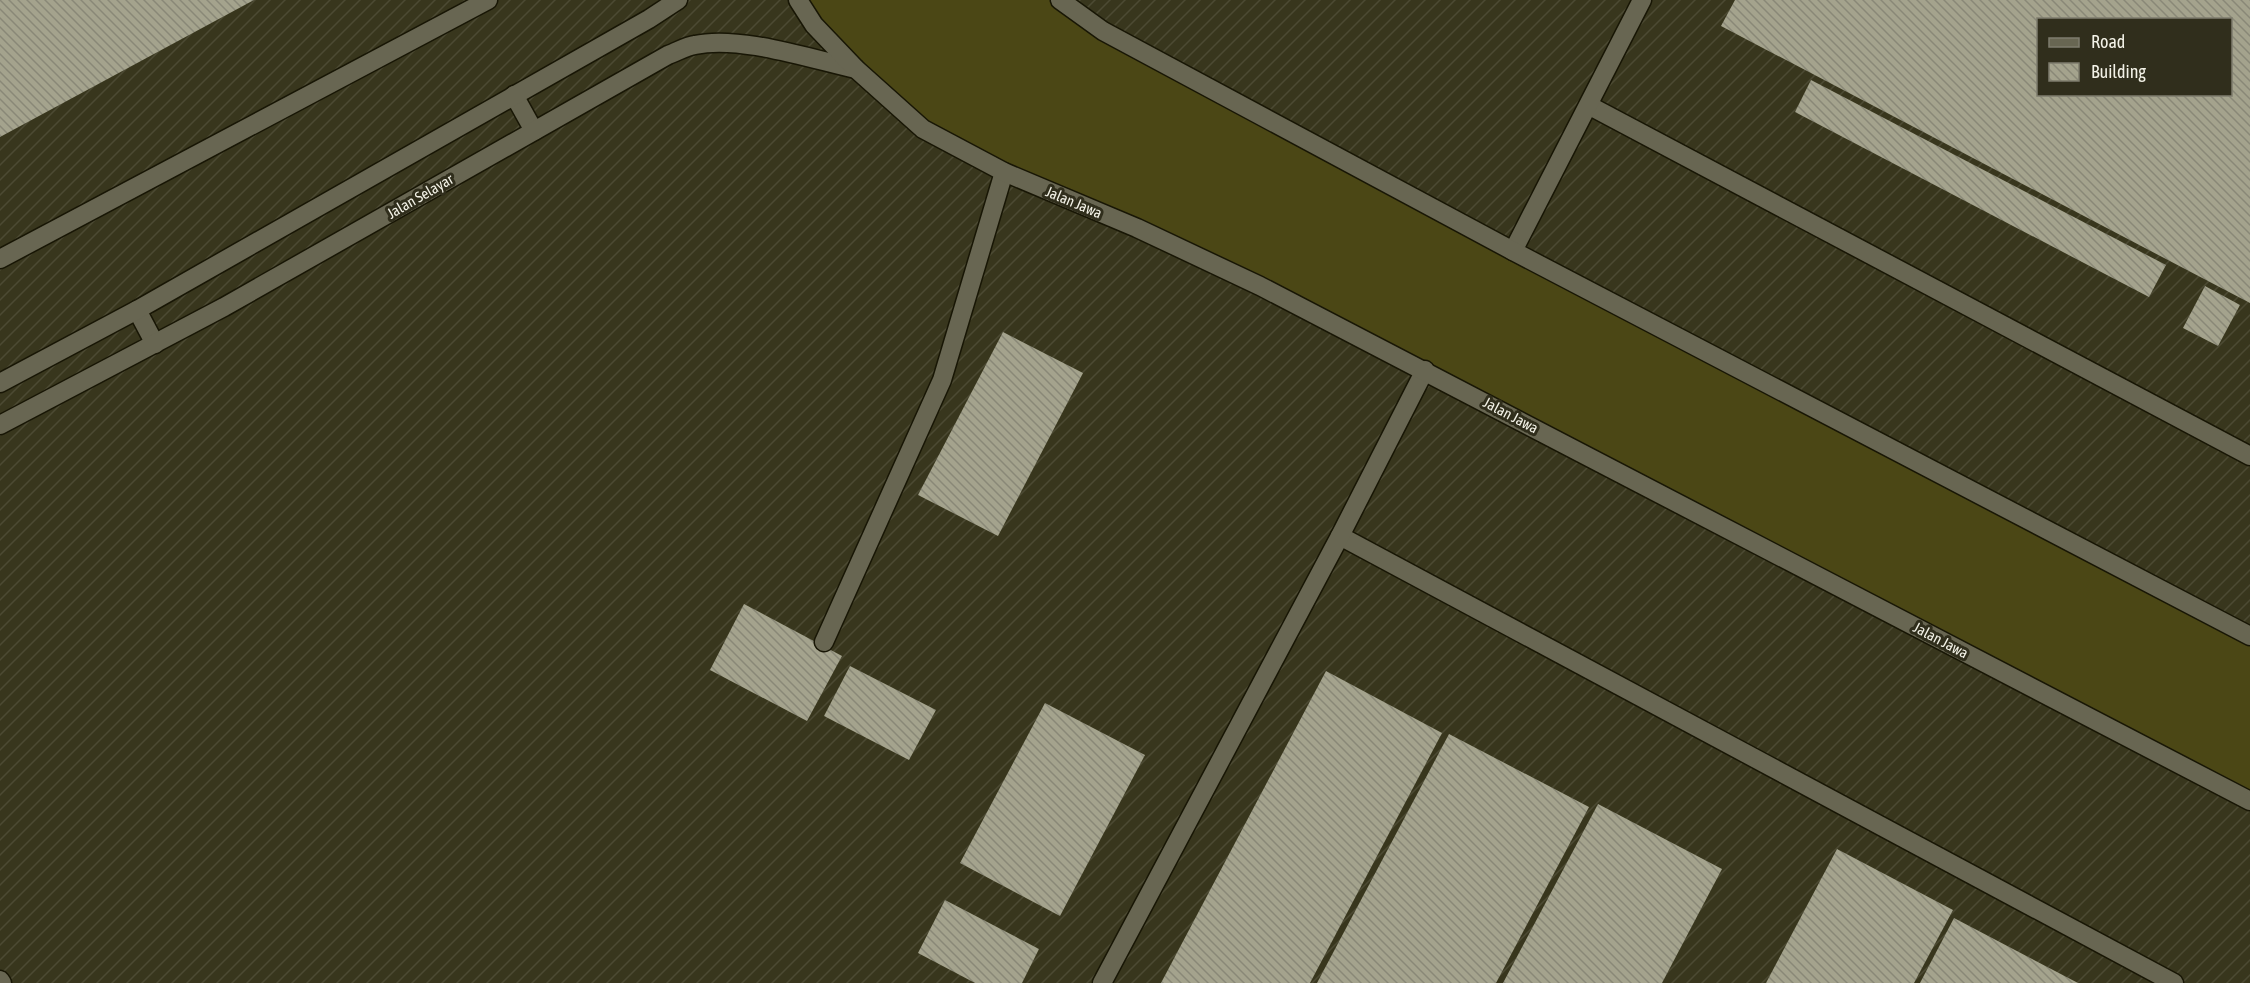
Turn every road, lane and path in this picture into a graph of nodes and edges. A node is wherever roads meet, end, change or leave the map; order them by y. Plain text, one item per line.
1 (488, 0) edge
2 (678, 0) edge
3 (798, 0) edge
4 (1060, 0) edge
5 (1642, 0) edge
6 (856, 69) junction
7 (514, 95) junction
8 (1590, 106) junction
9 (534, 131) junction
10 (1004, 172) junction
11 (1513, 251) junction
12 (0, 259) edge
13 (137, 310) junction
14 (155, 344) junction
15 (1425, 370) junction
16 (0, 383) edge
17 (0, 425) edge
18 (2250, 456) edge
19 (1340, 536) junction
20 (2250, 636) edge
21 (824, 642) dead end
22 (2250, 801) edge
23 (1102, 983) edge
24 (2174, 983) edge

1 - 12 street
2 - 7 street
3 - 6 street, Jalan Jawa
4 - 11 street
5 - 8 street
6 - 9 street, Jalan Selayar
6 - 10 street, Jalan Jawa
7 - 9 street
7 - 13 street
8 - 11 street
8 - 18 street
9 - 14 street, Jalan Selayar
10 - 15 street, Jalan Jawa
10 - 21 street
11 - 20 street
13 - 14 street
13 - 16 street
14 - 17 street, Jalan Selayar
15 - 19 street
15 - 22 street, Jalan Jawa
19 - 23 street
19 - 24 street

